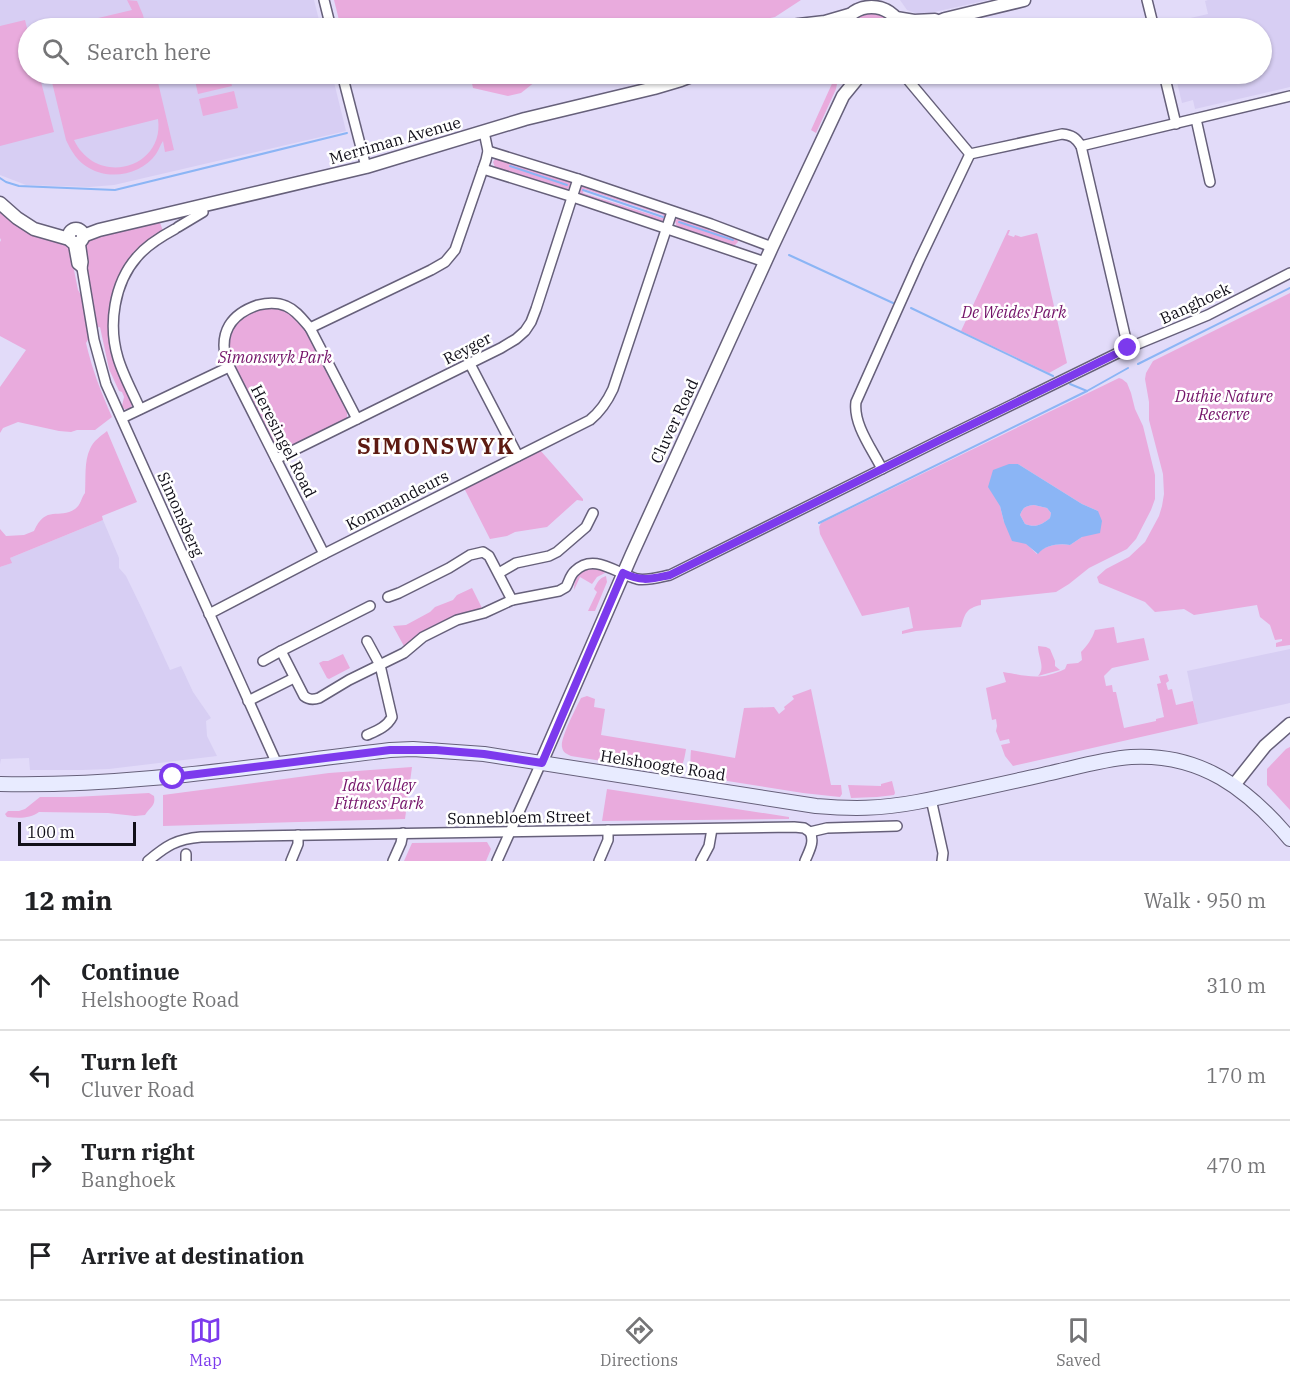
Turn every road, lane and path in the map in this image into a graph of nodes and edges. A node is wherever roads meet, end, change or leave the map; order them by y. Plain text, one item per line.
1 (324, 0) edge
2 (1024, 0) edge
3 (1148, 0) edge
4 (868, 3) edge
5 (894, 14) edge
6 (849, 15) junction
7 (328, 18) edge
8 (839, 18) edge
9 (847, 18) edge
10 (949, 18) edge
11 (1152, 18) edge
12 (345, 84) edge
13 (668, 84) edge
14 (845, 84) edge
15 (853, 84) edge
16 (911, 84) edge
17 (1166, 84) edge
18 (843, 96) junction
19 (1287, 97) edge
20 (1290, 108) edge
21 (1196, 119) junction
22 (1176, 124) junction
23 (484, 132) junction
24 (1081, 146) junction
25 (488, 151) junction
26 (970, 154) junction
27 (366, 167) junction
28 (483, 169) junction
29 (578, 179) junction
30 (1210, 182) dead end
31 (573, 197) junction
32 (0, 203) edge
33 (201, 206) junction
34 (672, 212) junction
35 (164, 215) junction
36 (666, 228) junction
37 (174, 229) junction
38 (743, 236) junction
39 (76, 237) junction
40 (772, 247) junction
41 (736, 252) junction
42 (765, 262) junction
43 (1290, 273) edge
44 (310, 328) junction
45 (1128, 348) junction
46 (470, 364) junction
47 (229, 367) junction
48 (140, 409) junction
49 (122, 418) junction
50 (357, 419) junction
51 (518, 456) junction
52 (276, 459) junction
53 (882, 469) junction
54 (593, 513) dead end
55 (324, 554) junction
56 (499, 573) junction
57 (623, 573) junction
58 (388, 597) dead end
59 (512, 600) junction
60 (370, 606) dead end
61 (209, 614) junction
62 (368, 641) dead end
63 (281, 651) junction
64 (263, 661) dead end
65 (380, 665) junction
66 (294, 678) junction
67 (248, 701) junction
68 (1290, 724) edge
69 (367, 735) dead end
70 (542, 763) junction
71 (277, 764) junction
72 (0, 784) edge
73 (1234, 785) junction
74 (931, 799) junction
75 (897, 826) dead end
76 (712, 829) junction
77 (608, 830) junction
78 (510, 832) junction
79 (810, 832) junction
80 (403, 833) junction
81 (298, 835) junction
82 (1290, 839) edge
83 (148, 861) edge
84 (291, 861) edge
85 (393, 861) edge
86 (497, 861) edge
87 (599, 861) edge
88 (701, 861) edge
89 (805, 861) edge
90 (942, 861) edge

1 - 7 street
2 - 10 street
3 - 11 street
4 - 5 street
4 - 6 street
6 - 8 street
6 - 9 street
12 - 27 street
13 - 23 street, Merriman Avenue
14 - 18 street, Cluver Road
15 - 18 street, Cluver Road
16 - 26 street
17 - 22 street
18 - 40 street, Cluver Road
19 - 20 street
19 - 21 street
21 - 22 street
21 - 30 street
22 - 24 street
23 - 25 street
23 - 27 street, Merriman Avenue
24 - 26 street
24 - 45 street
25 - 28 street
25 - 29 street
26 - 53 street
27 - 33 street, Merriman Avenue
28 - 31 street
28 - 44 street
29 - 31 street, Reyger
29 - 34 street
31 - 36 street
31 - 46 street, Reyger
32 - 39 street, Merriman Avenue
33 - 35 street, Merriman Avenue
33 - 37 street
34 - 36 street, Kommandeurs
34 - 38 street
35 - 37 street
35 - 39 street, Merriman Avenue
36 - 41 street
36 - 51 street, Kommandeurs
37 - 48 street
38 - 40 street
38 - 41 street
39 - 49 street, Simonsberg
40 - 42 street, Cluver Road
41 - 42 street
42 - 57 street, Cluver Road
43 - 45 street, Banghoek
44 - 47 street, Heresingel Road
44 - 50 street, Heresingel Road
45 - 53 street, Banghoek
46 - 50 street, Reyger
46 - 51 street
47 - 48 street
47 - 52 street, Heresingel Road
48 - 49 street
49 - 61 street, Simonsberg
50 - 52 street, Reyger
51 - 55 street, Kommandeurs
52 - 55 street, Heresingel Road
53 - 57 street, Banghoek
54 - 56 street
55 - 61 street, Kommandeurs
56 - 58 street
56 - 59 street
57 - 59 street, Banghoek
57 - 70 street, Cluver Road
59 - 65 street
60 - 63 street
61 - 67 street, Simonsberg
62 - 65 street
63 - 64 street
63 - 66 street
65 - 66 street
65 - 69 street
66 - 67 street
67 - 71 street, Simonsberg
68 - 73 street
70 - 71 main road, Helshoogte Road
70 - 74 main road, Helshoogte Road
70 - 78 street
71 - 72 main road, Helshoogte Road
73 - 74 main road, Helshoogte Road
73 - 82 main road, Helshoogte Road
74 - 90 street
75 - 79 street, Sonnebloem Street
76 - 77 street, Sonnebloem Street
76 - 79 street, Sonnebloem Street
76 - 88 street
77 - 78 street, Sonnebloem Street
77 - 87 street
78 - 80 street, Sonnebloem Street
78 - 86 street
79 - 89 street
80 - 81 street, Sonnebloem Street
80 - 85 street
81 - 83 street, Sonnebloem Street
81 - 84 street

